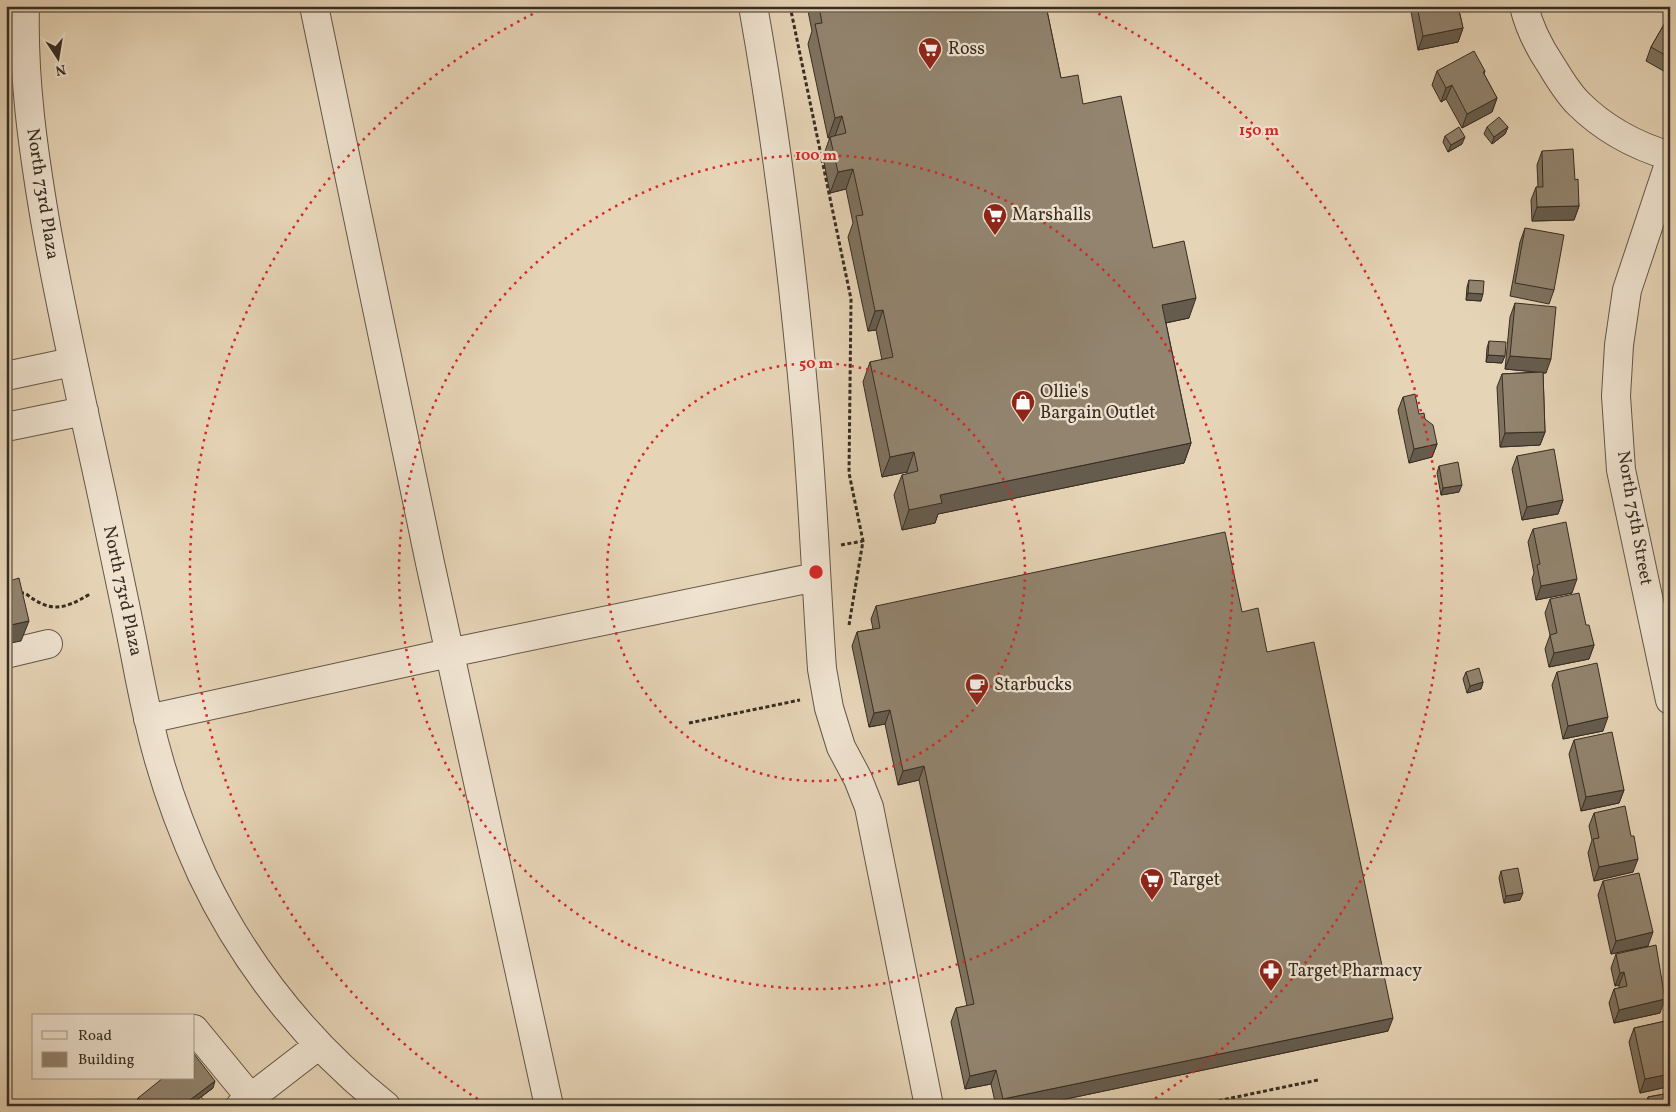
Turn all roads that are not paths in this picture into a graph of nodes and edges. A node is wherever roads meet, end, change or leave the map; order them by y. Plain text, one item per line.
1 (25, 6) edge
2 (314, 6) edge
3 (753, 6) edge
4 (1524, 6) edge
5 (1670, 156) edge
6 (1670, 161) edge
7 (72, 362) junction
8 (6, 376) edge
9 (84, 411) junction
10 (6, 427) edge
11 (816, 577) junction
12 (48, 644) dead end
13 (449, 653) junction
14 (6, 654) edge
15 (1669, 689) edge
16 (148, 719) junction
17 (195, 1030) edge
18 (319, 1045) junction
19 (245, 1102) edge
20 (386, 1106) edge
21 (549, 1106) edge
22 (929, 1106) edge

1 - 7 street, North 73rd Plaza
2 - 13 street
3 - 11 street
4 - 5 street
6 - 15 street, North 75th Street
7 - 8 street
7 - 9 street, North 73rd Plaza
9 - 10 street
9 - 16 street, North 73rd Plaza
11 - 13 street
11 - 22 street
12 - 14 street
13 - 16 street
13 - 21 street
16 - 18 street, North 73rd Plaza
17 - 19 street
18 - 19 street
18 - 20 street, North 73rd Plaza

